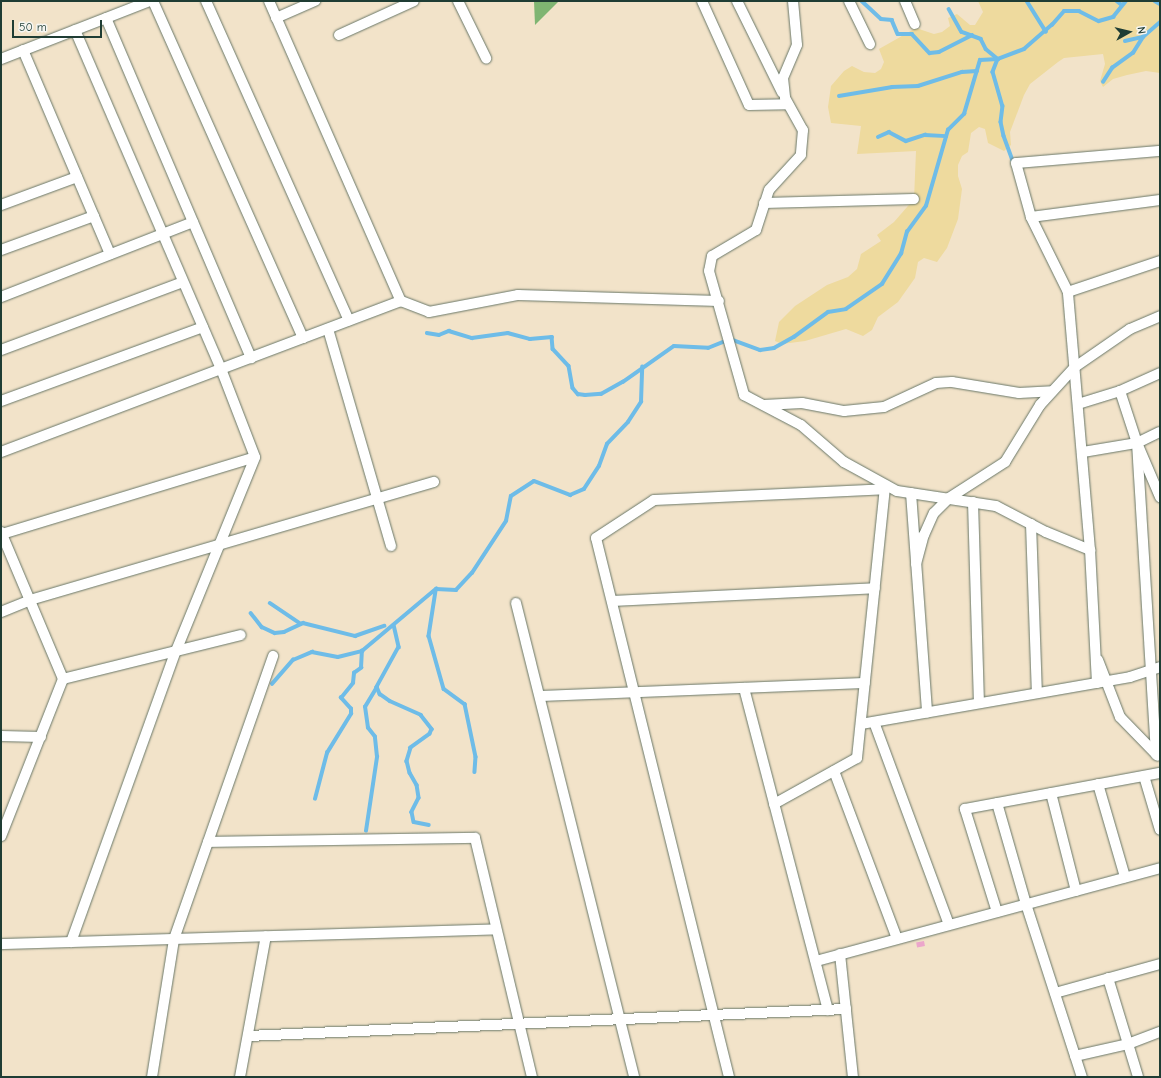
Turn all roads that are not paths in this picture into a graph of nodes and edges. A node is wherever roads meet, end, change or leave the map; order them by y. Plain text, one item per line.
1 (151, 1) edge
2 (206, 1) edge
3 (269, 1) edge
4 (315, 1) edge
5 (414, 1) edge
6 (458, 1) edge
7 (702, 1) edge
8 (737, 1) edge
9 (793, 1) edge
10 (849, 1) edge
11 (905, 1) edge
12 (106, 18) junction
13 (276, 18) junction
14 (915, 24) dead end
15 (75, 30) junction
16 (339, 35) dead end
17 (870, 44) dead end
18 (23, 50) junction
19 (486, 58) dead end
20 (1, 59) edge
21 (787, 101) junction
22 (1160, 151) edge
23 (77, 177) junction
24 (914, 199) dead end
25 (1160, 200) edge
26 (764, 203) junction
27 (1, 205) edge
28 (94, 216) junction
29 (1031, 217) junction
30 (193, 222) junction
31 (163, 234) junction
32 (1, 250) edge
33 (110, 254) junction
34 (1160, 261) edge
35 (183, 282) junction
36 (1068, 292) junction
37 (1, 297) edge
38 (401, 301) junction
39 (719, 301) junction
40 (1160, 316) edge
41 (349, 321) junction
42 (203, 327) junction
43 (328, 329) junction
44 (303, 338) junction
45 (1, 350) edge
46 (251, 358) junction
47 (1075, 367) junction
48 (221, 369) junction
49 (1160, 373) edge
50 (1052, 391) junction
51 (1120, 391) junction
52 (1, 401) edge
53 (1078, 404) junction
54 (762, 405) junction
55 (1160, 432) edge
56 (1137, 443) junction
57 (1, 452) edge
58 (1083, 452) junction
59 (255, 457) junction
60 (434, 482) dead end
61 (885, 487) junction
62 (911, 493) junction
63 (1160, 497) edge
64 (949, 498) junction
65 (377, 499) junction
66 (973, 502) junction
67 (1031, 524) junction
68 (2, 533) edge
69 (219, 545) junction
70 (391, 546) dead end
71 (1090, 550) junction
72 (916, 564) junction
73 (875, 588) junction
74 (30, 600) junction
75 (612, 601) junction
76 (516, 603) dead end
77 (1, 612) edge
78 (241, 635) dead end
79 (176, 651) junction
80 (1096, 655) junction
81 (273, 656) dead end
82 (1155, 668) edge
83 (63, 679) junction
84 (1107, 681) junction
85 (865, 683) junction
86 (1097, 683) junction
87 (744, 688) junction
88 (634, 693) junction
89 (1037, 693) junction
90 (540, 696) junction
91 (979, 703) junction
92 (927, 712) junction
93 (874, 722) junction
94 (861, 724) junction
95 (1, 736) edge
96 (41, 736) junction
97 (1158, 756) edge
98 (834, 771) junction
99 (1160, 773) edge
100 (1144, 776) junction
101 (1098, 784) junction
102 (1051, 793) junction
103 (997, 803) junction
104 (774, 804) junction
105 (1160, 830) edge
106 (1, 836) edge
107 (208, 842) junction
108 (1160, 868) edge
109 (1125, 877) junction
110 (1076, 890) junction
111 (1026, 904) junction
112 (997, 912) junction
113 (949, 925) junction
114 (496, 929) junction
115 (266, 936) junction
116 (174, 939) junction
117 (897, 939) junction
118 (71, 942) junction
119 (1, 944) edge
120 (840, 954) junction
121 (816, 961) junction
122 (1160, 964) edge
123 (1108, 978) junction
124 (1055, 993) junction
125 (846, 1009) junction
126 (828, 1010) junction
127 (713, 1014) junction
128 (619, 1018) junction
129 (519, 1023) junction
130 (1160, 1032) edge
131 (248, 1036) junction
132 (1128, 1044) junction
133 (1075, 1056) junction
134 (152, 1077) edge
135 (240, 1077) edge
136 (532, 1077) edge
137 (634, 1077) edge
138 (729, 1077) edge
139 (853, 1077) edge
140 (1082, 1077) edge
141 (1138, 1077) edge

1 - 12 street
1 - 44 street
2 - 41 street
3 - 13 street
4 - 13 street
5 - 16 street
6 - 19 street
7 - 21 street
8 - 21 street
9 - 21 street
10 - 17 street
11 - 14 street
12 - 15 street
12 - 30 street
13 - 38 street
15 - 18 street
15 - 31 street
18 - 20 street
18 - 23 street
21 - 26 street
22 - 29 street
23 - 27 street
23 - 28 street
24 - 26 street
25 - 29 street
26 - 39 street
28 - 32 street
28 - 33 street
29 - 36 street
30 - 31 street
30 - 46 street
31 - 33 street
31 - 35 street
33 - 37 street
34 - 36 street
35 - 42 street
35 - 45 street
36 - 47 street
38 - 39 street
38 - 41 street
39 - 54 street
40 - 47 street
41 - 43 street
42 - 48 street
42 - 52 street
43 - 44 street
43 - 65 street
44 - 46 street
46 - 48 street
47 - 50 street
47 - 53 street
48 - 57 street
48 - 59 street
49 - 51 street
50 - 54 street
50 - 64 street
51 - 53 street
51 - 56 street
53 - 58 street
54 - 61 street
55 - 56 street
56 - 58 street
56 - 63 street
56 - 82 street
58 - 71 street
59 - 68 street
59 - 69 street
60 - 65 street
61 - 62 street
61 - 73 street
61 - 75 street
62 - 64 street
62 - 72 street
64 - 66 street
64 - 72 street
65 - 69 street
65 - 70 street
66 - 67 street
66 - 91 street
67 - 71 street
67 - 89 street
68 - 74 street
69 - 74 street
69 - 79 street
71 - 80 street
72 - 92 street
73 - 75 street
73 - 85 street
74 - 77 street
74 - 83 street
75 - 88 street
76 - 90 street
78 - 79 street
79 - 83 street
79 - 118 street
80 - 84 street
80 - 86 street
81 - 107 street
82 - 84 street
82 - 97 street
83 - 96 street
84 - 86 street
84 - 97 street
85 - 87 street
85 - 94 street
86 - 89 street
87 - 88 street
87 - 104 street
88 - 90 street
88 - 127 street
89 - 91 street
90 - 128 street
91 - 92 street
92 - 93 street
93 - 94 street
93 - 113 street
94 - 98 street
95 - 96 street
96 - 106 street
98 - 104 street
98 - 117 street
99 - 100 street
100 - 101 street
100 - 105 street
101 - 102 street
101 - 109 street
102 - 103 street
102 - 110 street
103 - 111 street
103 - 112 street
104 - 121 street
107 - 114 street
107 - 116 street
108 - 109 street
109 - 110 street
110 - 111 street
111 - 112 street
111 - 124 street
112 - 113 street
113 - 117 street
114 - 115 street
114 - 129 street
115 - 116 street
115 - 131 street
116 - 118 street
116 - 134 street
117 - 120 street
118 - 119 street
120 - 121 street
120 - 125 street
121 - 126 street
122 - 123 street
123 - 124 street
123 - 132 street
124 - 133 street
125 - 126 street
125 - 139 street
126 - 127 street
127 - 128 street
127 - 138 street
128 - 129 street
128 - 137 street
129 - 131 street
129 - 136 street
130 - 132 street
131 - 135 street
132 - 133 street
132 - 141 street
133 - 140 street

